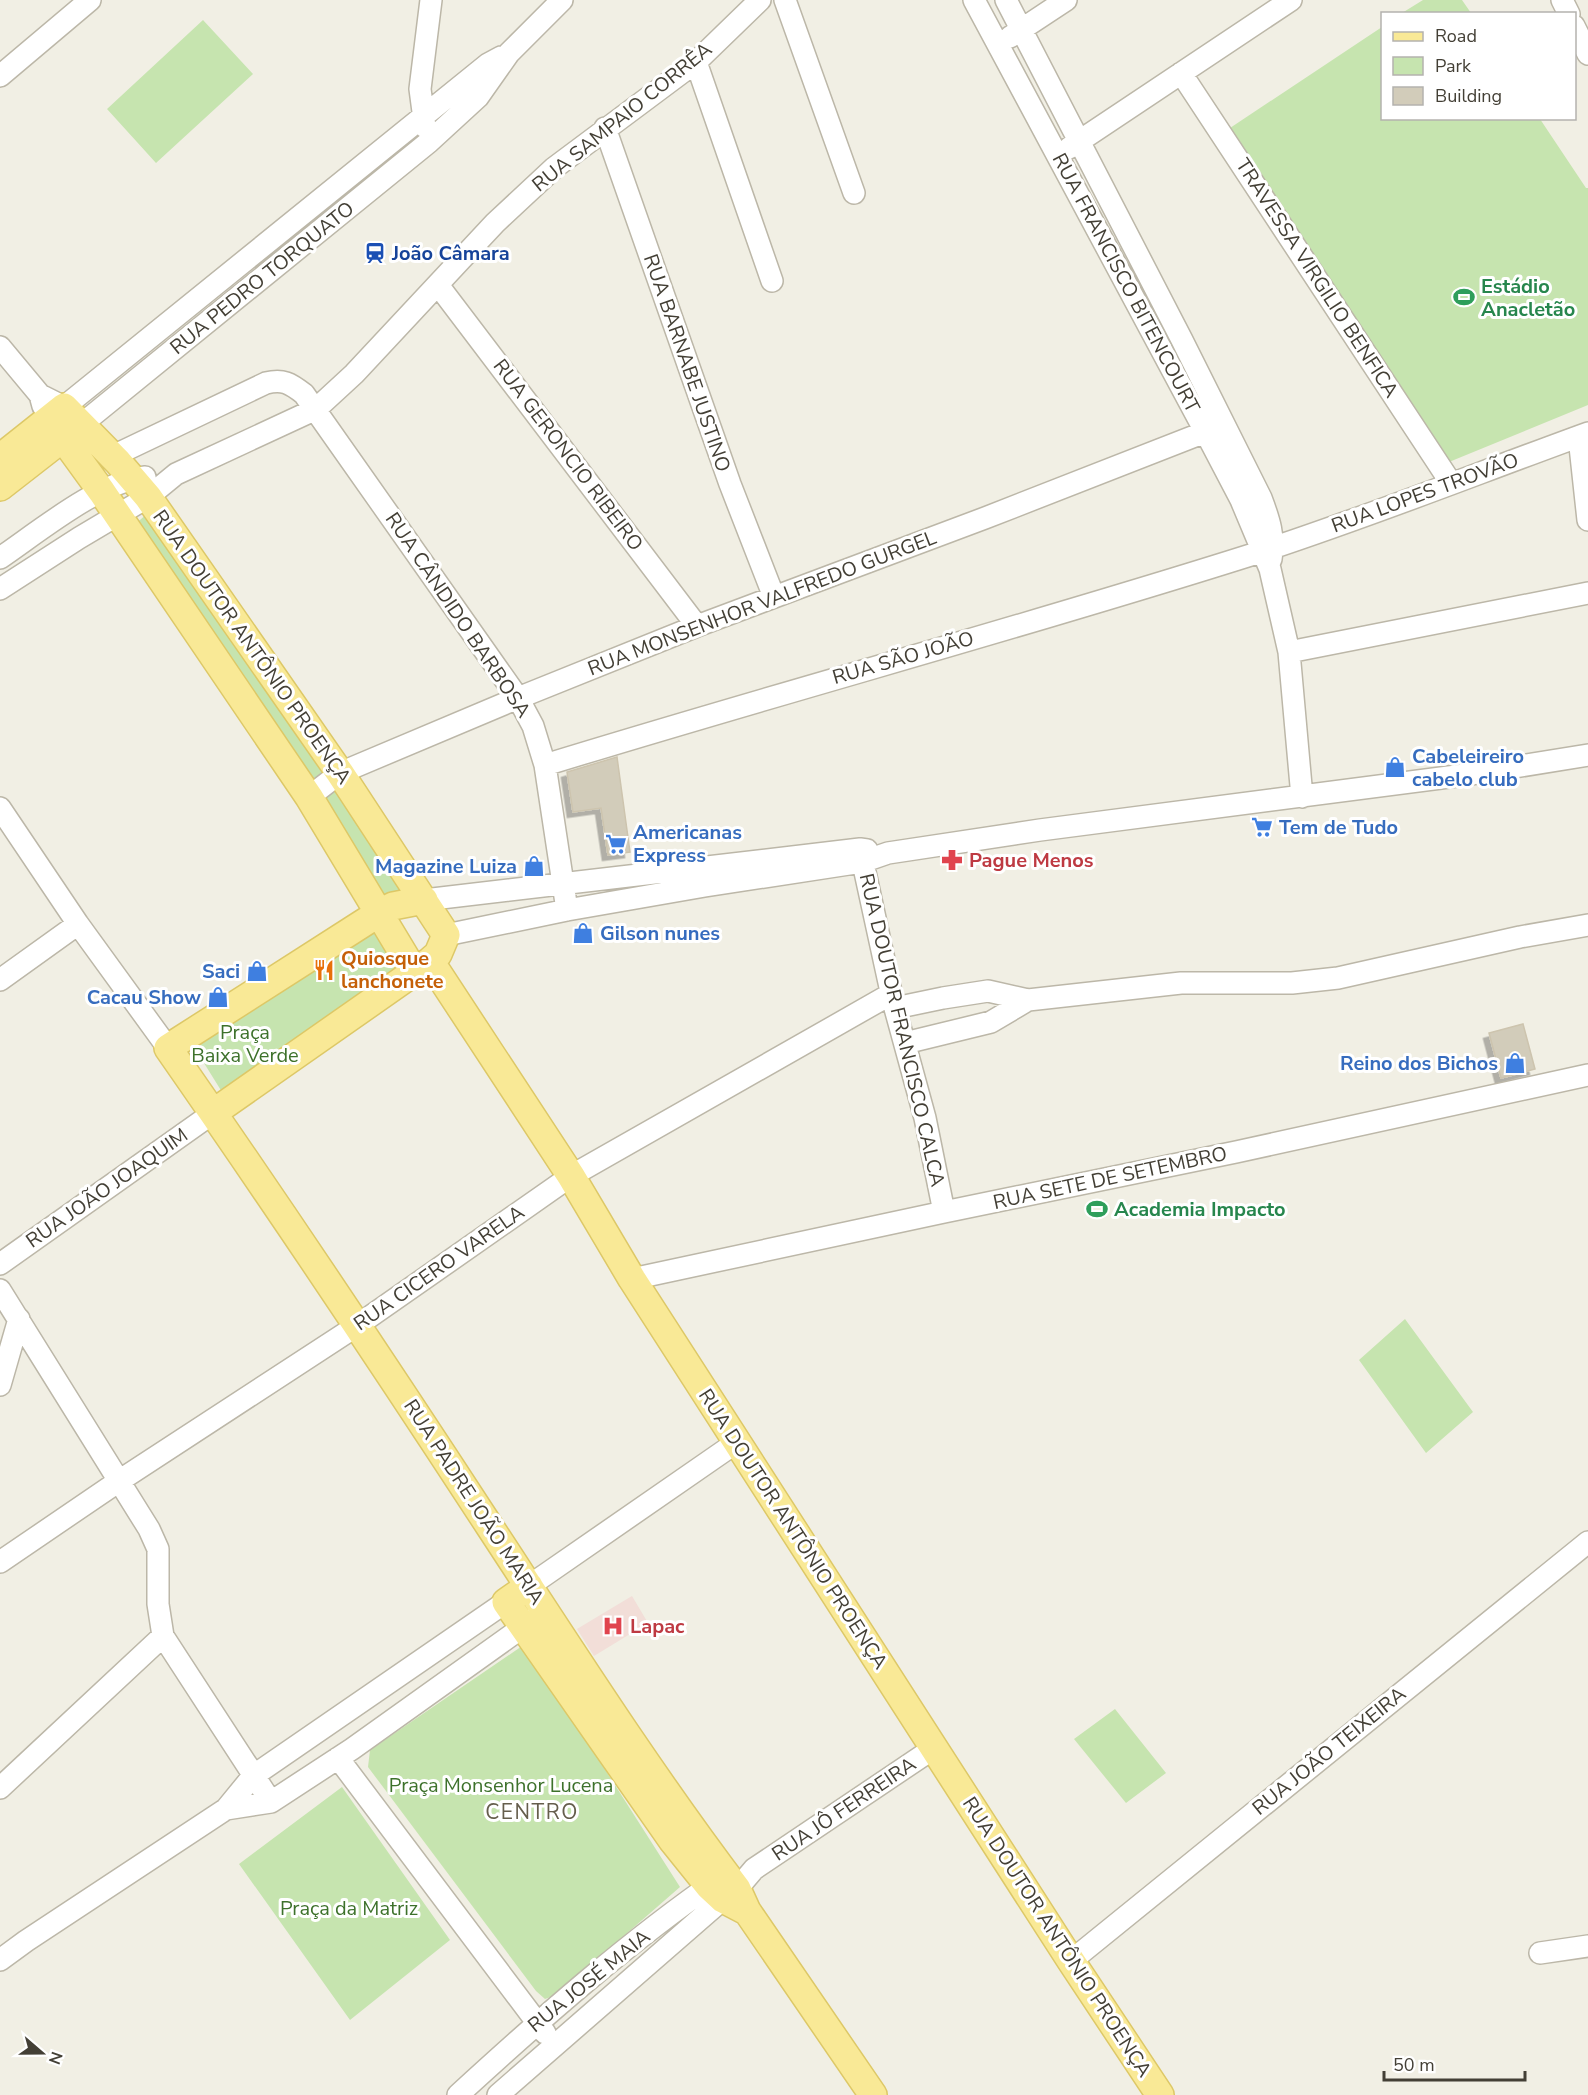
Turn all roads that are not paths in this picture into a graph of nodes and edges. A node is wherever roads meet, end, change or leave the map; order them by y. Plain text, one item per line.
1 (90, 0) edge
2 (430, 0) edge
3 (562, 0) edge
4 (760, 0) edge
5 (785, 0) edge
6 (974, 0) edge
7 (1006, 0) edge
8 (1066, 0) edge
9 (1291, 0) edge
10 (1576, 28) edge
11 (1021, 30) junction
12 (997, 45) junction
13 (509, 53) junction
14 (1588, 54) edge
15 (696, 62) junction
16 (1181, 73) junction
17 (0, 76) edge
18 (422, 117) junction
19 (605, 128) junction
20 (1079, 141) junction
21 (429, 142) junction
22 (1058, 155) junction
23 (854, 193) dead end
24 (772, 281) dead end
25 (438, 285) junction
26 (0, 347) edge
27 (316, 409) junction
28 (60, 417) junction
29 (1215, 429) junction
30 (1583, 435) edge
31 (113, 456) junction
32 (0, 458) edge
33 (1451, 483) junction
34 (0, 487) edge
35 (140, 487) junction
36 (102, 492) junction
37 (117, 516) junction
38 (1588, 520) edge
39 (1268, 556) junction
40 (0, 558) edge
41 (0, 589) edge
42 (1588, 593) edge
43 (774, 597) junction
44 (697, 626) junction
45 (1289, 652) junction
46 (518, 698) junction
47 (1588, 755) edge
48 (545, 765) junction
49 (340, 773) junction
50 (309, 797) junction
51 (1302, 797) junction
52 (0, 808) edge
53 (861, 856) junction
54 (704, 876) junction
55 (563, 883) junction
56 (424, 900) junction
57 (567, 910) junction
58 (379, 913) junction
59 (78, 924) junction
60 (1588, 925) edge
61 (446, 935) junction
62 (423, 967) junction
63 (0, 980) edge
64 (1028, 1000) junction
65 (893, 1001) junction
66 (905, 1043) junction
67 (168, 1048) junction
68 (1588, 1075) edge
69 (213, 1113) junction
70 (571, 1176) junction
71 (944, 1212) junction
72 (0, 1264) edge
73 (632, 1279) junction
74 (0, 1290) edge
75 (19, 1320) junction
76 (358, 1325) junction
77 (0, 1385) edge
78 (737, 1442) junction
79 (119, 1480) junction
80 (1588, 1542) edge
81 (0, 1562) edge
82 (529, 1586) junction
83 (506, 1602) junction
84 (546, 1611) junction
85 (524, 1627) junction
86 (163, 1636) junction
87 (448, 1642) junction
88 (466, 1670) junction
89 (334, 1721) junction
90 (623, 1748) junction
91 (934, 1748) junction
92 (291, 1750) junction
93 (345, 1754) junction
94 (253, 1776) junction
95 (308, 1777) junction
96 (0, 1788) edge
97 (271, 1802) junction
98 (226, 1809) junction
99 (733, 1888) junction
100 (1588, 1946) edge
101 (1540, 1953) dead end
102 (0, 1960) edge
103 (1071, 1961) junction
104 (537, 2022) junction
105 (554, 2045) junction
106 (458, 2095) edge
107 (498, 2095) edge
108 (873, 2095) edge
109 (1160, 2095) edge

1 - 17 street
2 - 18 street
3 - 13 street, RUA PEDRO TORQUATO
4 - 15 street, RUA SAMPAIO CORRÊA
5 - 23 street
6 - 12 street, RUA FRANCISCO BITENCOURT
7 - 11 street, RUA FRANCISCO BITENCOURT
8 - 11 street
9 - 16 street
10 - 14 street
11 - 12 street
11 - 20 street, RUA FRANCISCO BITENCOURT
12 - 22 street, RUA FRANCISCO BITENCOURT
13 - 18 street, RUA PEDRO TORQUATO
13 - 21 street, RUA PEDRO TORQUATO
15 - 19 street, RUA SAMPAIO CORRÊA
15 - 24 street
16 - 20 street
16 - 33 street, TRAVESSA VIRGILIO BENFICA
18 - 21 street
18 - 28 street, RUA PEDRO TORQUATO
19 - 25 street, RUA SAMPAIO CORRÊA
19 - 43 street, RUA BARNABE JUSTINO
20 - 22 street
20 - 29 street, RUA FRANCISCO BITENCOURT
21 - 28 street, RUA PEDRO TORQUATO
22 - 29 street, RUA FRANCISCO BITENCOURT
25 - 27 street, RUA SAMPAIO CORRÊA
25 - 44 street, RUA GERONCIO RIBEIRO
26 - 28 street
27 - 31 street, RUA CÂNDIDO BARBOSA
27 - 35 street, RUA SAMPAIO CORRÊA
27 - 46 street, RUA CÂNDIDO BARBOSA
28 - 31 main road, RUA DOUTOR ANTÔNIO PROENÇA
28 - 32 main road, RUA PEDRO TORQUATO
28 - 34 main road, RUA PEDRO TORQUATO
28 - 36 main road, RUA DOUTOR ANTÔNIO PROENÇA
29 - 39 street, RUA FRANCISCO BITENCOURT
29 - 43 street, RUA MONSENHOR VALFREDO GURGEL
30 - 33 street, RUA LOPES TROVÃO
30 - 38 street
31 - 35 main road, RUA DOUTOR ANTÔNIO PROENÇA
33 - 39 street, RUA LOPES TROVÃO
35 - 36 street, RUA SAMPAIO CORRÊA
35 - 37 street, RUA SAMPAIO CORRÊA
35 - 49 main road, RUA DOUTOR ANTÔNIO PROENÇA
36 - 37 main road, RUA DOUTOR ANTÔNIO PROENÇA
36 - 40 street, RUA SAMPAIO CORRÊA
37 - 41 street, RUA SAMPAIO CORRÊA
37 - 50 main road, RUA DOUTOR ANTÔNIO PROENÇA
39 - 45 street, RUA FRANCISCO BITENCOURT
39 - 48 street, RUA SÃO JOÃO
42 - 45 street
43 - 44 street, RUA MONSENHOR VALFREDO GURGEL
44 - 46 street, RUA MONSENHOR VALFREDO GURGEL
45 - 51 street, RUA FRANCISCO BITENCOURT
46 - 48 street, RUA CÂNDIDO BARBOSA
46 - 49 street, RUA MONSENHOR VALFREDO GURGEL
47 - 51 street
48 - 55 street, RUA CÂNDIDO BARBOSA
49 - 50 street, RUA MONSENHOR VALFREDO GURGEL
49 - 56 main road, RUA DOUTOR ANTÔNIO PROENÇA
50 - 58 main road, RUA DOUTOR ANTÔNIO PROENÇA
51 - 53 street
52 - 59 street
53 - 54 street
53 - 65 street, RUA DOUTOR FRANCISCO CALCA
54 - 55 street
54 - 57 street
55 - 56 street
55 - 57 street, RUA CÂNDIDO BARBOSA
56 - 58 main road
56 - 61 main road
57 - 61 street
58 - 62 main road
58 - 67 main road
59 - 63 street
59 - 67 street
60 - 64 street
61 - 62 main road
62 - 69 main road
62 - 70 main road, RUA DOUTOR ANTÔNIO PROENÇA
64 - 65 street, RUA CICERO VARELA
64 - 66 street
65 - 66 street, RUA DOUTOR FRANCISCO CALCA
65 - 70 street, RUA CICERO VARELA
66 - 71 street, RUA DOUTOR FRANCISCO CALCA
67 - 69 main road, RUA PADRE JOÃO MARIA
68 - 71 street, RUA SETE DE SETEMBRO
69 - 72 street, RUA JOÃO JOAQUIM
69 - 76 main road, RUA PADRE JOÃO MARIA
70 - 73 main road, RUA DOUTOR ANTÔNIO PROENÇA
70 - 76 street, RUA CICERO VARELA
71 - 73 street, RUA SETE DE SETEMBRO
73 - 78 main road, RUA DOUTOR ANTÔNIO PROENÇA
74 - 75 street
75 - 77 street
75 - 79 street
76 - 79 street, RUA CICERO VARELA
76 - 82 main road, RUA PADRE JOÃO MARIA
78 - 82 street
78 - 91 main road, RUA DOUTOR ANTÔNIO PROENÇA
79 - 81 street, RUA CICERO VARELA
79 - 86 street
80 - 103 street, RUA JOÃO TEIXEIRA
82 - 83 main road
82 - 84 main road, RUA PADRE JOÃO MARIA
83 - 85 main road
83 - 87 street
84 - 85 street
84 - 90 main road, RUA PADRE JOÃO MARIA
85 - 88 street
85 - 90 main road
86 - 94 street
86 - 96 street
87 - 88 street
87 - 89 street
88 - 93 street
89 - 92 street
89 - 93 street
90 - 99 main road
91 - 99 street, RUA JÔ FERREIRA
91 - 103 main road, RUA DOUTOR ANTÔNIO PROENÇA
92 - 94 street
92 - 95 street
93 - 95 street
93 - 104 street
94 - 97 street
94 - 98 street
95 - 97 street
97 - 98 street
98 - 102 street
99 - 104 street, RUA JOSÉ MAIA
99 - 105 street
99 - 108 main road
100 - 101 street
103 - 109 main road, RUA DOUTOR ANTÔNIO PROENÇA
104 - 105 street
104 - 106 street, RUA JOSÉ MAIA
105 - 107 street

